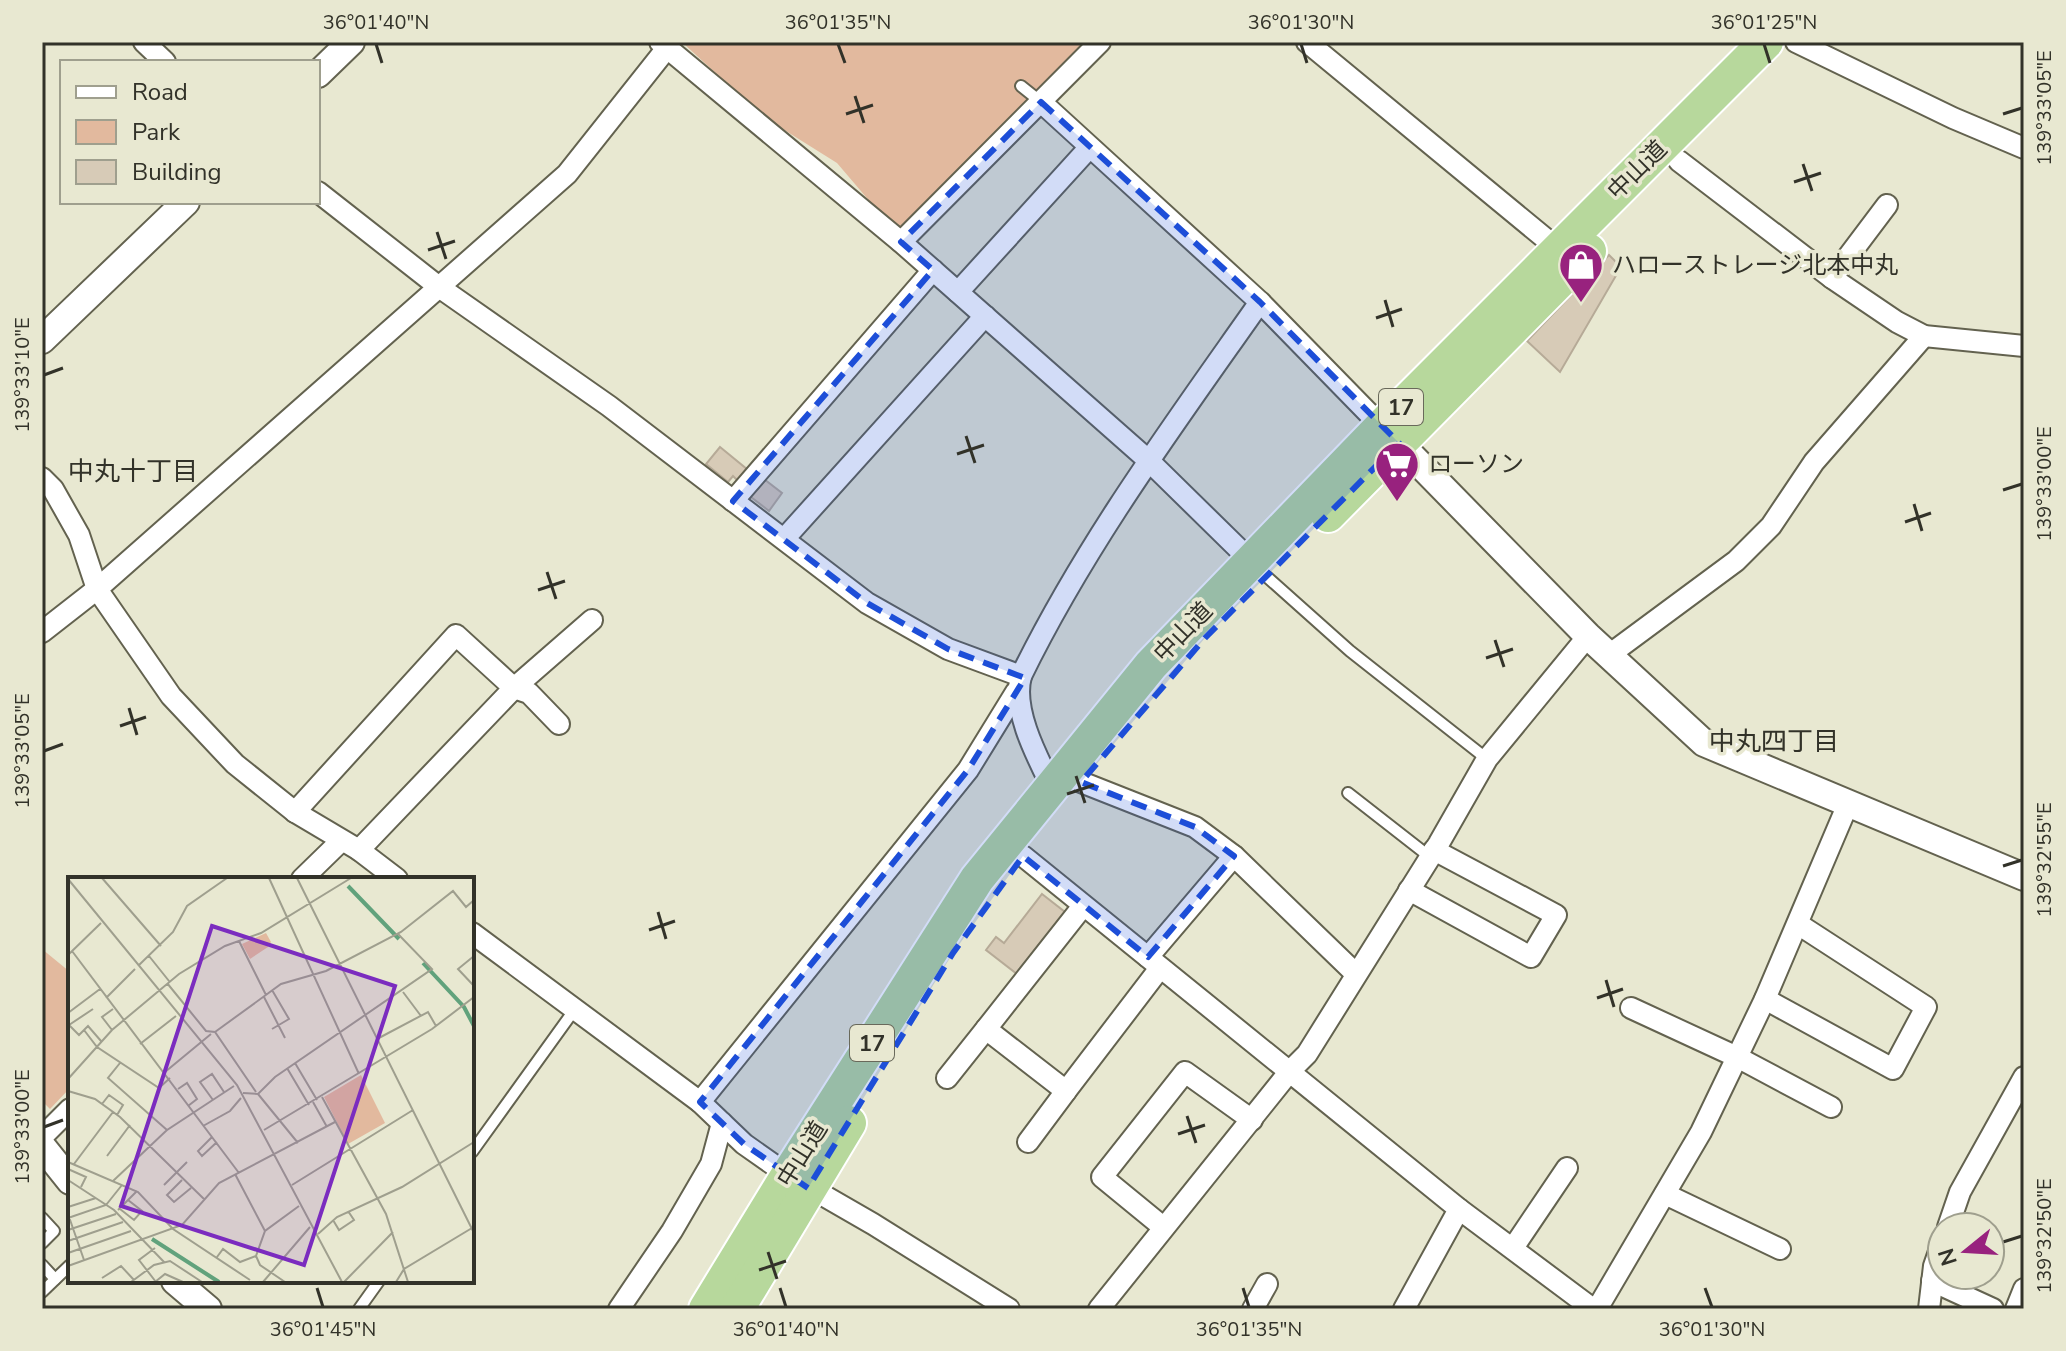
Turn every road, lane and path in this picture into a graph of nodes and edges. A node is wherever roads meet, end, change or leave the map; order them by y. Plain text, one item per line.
1 (144, 42) edge
2 (351, 42) edge
3 (1100, 42) edge
4 (1307, 42) edge
5 (1766, 42) edge
6 (1795, 42) edge
7 (663, 45) edge
8 (163, 60) edge
9 (320, 72) edge
10 (1021, 86) dead end
11 (1041, 102) junction
12 (1089, 148) junction
13 (2024, 148) edge
14 (1679, 161) junction
15 (320, 194) edge
16 (184, 204) edge
17 (1887, 205) dead end
18 (901, 242) junction
19 (1558, 249) junction
20 (933, 270) junction
21 (1832, 278) junction
22 (439, 287) junction
23 (958, 292) junction
24 (1260, 302) junction
25 (985, 316) junction
26 (1924, 336) junction
27 (42, 340) edge
28 (2024, 346) edge
29 (1390, 435) junction
30 (1148, 460) junction
31 (42, 478) edge
32 (733, 501) junction
33 (784, 539) junction
34 (1259, 569) junction
35 (97, 589) junction
36 (592, 620) dead end
37 (42, 632) edge
38 (1588, 636) junction
39 (1609, 655) junction
40 (1018, 684) junction
41 (514, 688) junction
42 (559, 724) dead end
43 (1487, 759) junction
44 (1066, 784) junction
45 (1348, 793) dead end
46 (1848, 804) junction
47 (295, 812) junction
48 (350, 846) junction
49 (1432, 854) junction
50 (1023, 856) junction
51 (1234, 856) junction
52 (305, 877) edge
53 (394, 877) edge
54 (2024, 877) edge
55 (1409, 890) junction
56 (1083, 906) junction
57 (1798, 924) junction
58 (474, 934) edge
59 (1154, 962) junction
60 (1356, 974) junction
61 (1765, 999) junction
62 (1631, 1008) dead end
63 (575, 1009) junction
64 (986, 1029) junction
65 (1737, 1057) junction
66 (1290, 1071) junction
67 (2024, 1077) edge
68 (947, 1078) dead end
69 (1066, 1091) junction
70 (700, 1102) junction
71 (1831, 1107) dead end
72 (68, 1111) edge
73 (1252, 1120) junction
74 (722, 1123) junction
75 (42, 1137) edge
76 (1028, 1142) dead end
77 (42, 1146) edge
78 (474, 1149) edge
79 (1567, 1168) dead end
80 (68, 1178) edge
81 (798, 1182) junction
82 (1665, 1194) junction
83 (1459, 1209) junction
84 (1953, 1211) edge
85 (42, 1218) edge
86 (1163, 1227) junction
87 (42, 1243) edge
88 (1513, 1248) junction
89 (1780, 1249) dead end
90 (42, 1265) edge
91 (68, 1267) edge
92 (55, 1279) junction
93 (177, 1283) edge
94 (378, 1283) edge
95 (1267, 1284) dead end
96 (2024, 1289) edge
97 (1954, 1291) edge
98 (42, 1292) edge
99 (1106, 1307) edge
100 (208, 1309) edge
101 (359, 1309) edge
102 (619, 1309) edge
103 (706, 1309) edge
104 (737, 1309) edge
105 (1009, 1309) edge
106 (1253, 1309) edge
107 (1404, 1309) edge
108 (1595, 1309) edge
109 (1993, 1309) edge
110 (2016, 1309) edge

1 - 8 street
2 - 9 street
3 - 11 street
4 - 19 street
5 - 19 highway, 中山道 / 17
6 - 13 street
6 - 14 highway, 中山道 / 17
7 - 18 street
7 - 22 street
10 - 11 lane
11 - 12 street
11 - 18 street
12 - 23 street
12 - 24 street
14 - 21 street
14 - 29 highway, 中山道 / 17
15 - 22 street
16 - 27 street
17 - 21 street
18 - 20 street
19 - 29 highway, 中山道 / 17
20 - 23 street
20 - 32 street
21 - 26 street
22 - 32 street
22 - 35 street
23 - 25 street
24 - 29 street
24 - 30 street
25 - 30 street
25 - 33 street
26 - 28 street
26 - 39 street
29 - 34 highway, 中山道 / 17
29 - 38 street
30 - 34 street
30 - 40 street
31 - 35 street
32 - 33 street
33 - 40 street
34 - 43 lane
34 - 44 highway, 中山道 / 17
35 - 37 street
35 - 47 street
36 - 41 street
38 - 39 street
38 - 43 street
39 - 46 street
40 - 44 street
40 - 70 street
41 - 42 street
41 - 47 street
41 - 48 street
43 - 49 street
44 - 50 highway, 中山道 / 17
44 - 51 street
44 - 81 highway, 中山道 / 17
45 - 49 lane
46 - 54 street
46 - 57 street
47 - 48 street
48 - 52 street
48 - 53 street
49 - 55 street
49 - 55 street
50 - 56 street
50 - 81 highway, 中山道 / 17
51 - 59 street
51 - 60 street
55 - 60 street
56 - 59 street
56 - 64 street
57 - 61 street
57 - 61 street
58 - 63 street
59 - 66 street
59 - 69 street
60 - 66 street
61 - 65 street
62 - 65 street
63 - 70 street
63 - 78 lane
64 - 68 street
64 - 69 street
65 - 71 street
65 - 82 street
66 - 73 street
66 - 83 street
67 - 84 street
69 - 76 street
70 - 74 street
72 - 75 street
73 - 86 street
73 - 86 street
74 - 81 street
74 - 102 street
77 - 80 street
79 - 88 street
81 - 103 highway, 中山道 / 17
81 - 104 highway, 中山道 / 17
81 - 105 street
82 - 89 street
82 - 108 street
83 - 88 street
83 - 107 street
85 - 87 lane
86 - 99 street
88 - 108 street
90 - 92 lane
91 - 92 lane
92 - 98 lane
93 - 100 street
94 - 101 lane
95 - 106 street
96 - 110 street
97 - 109 street

